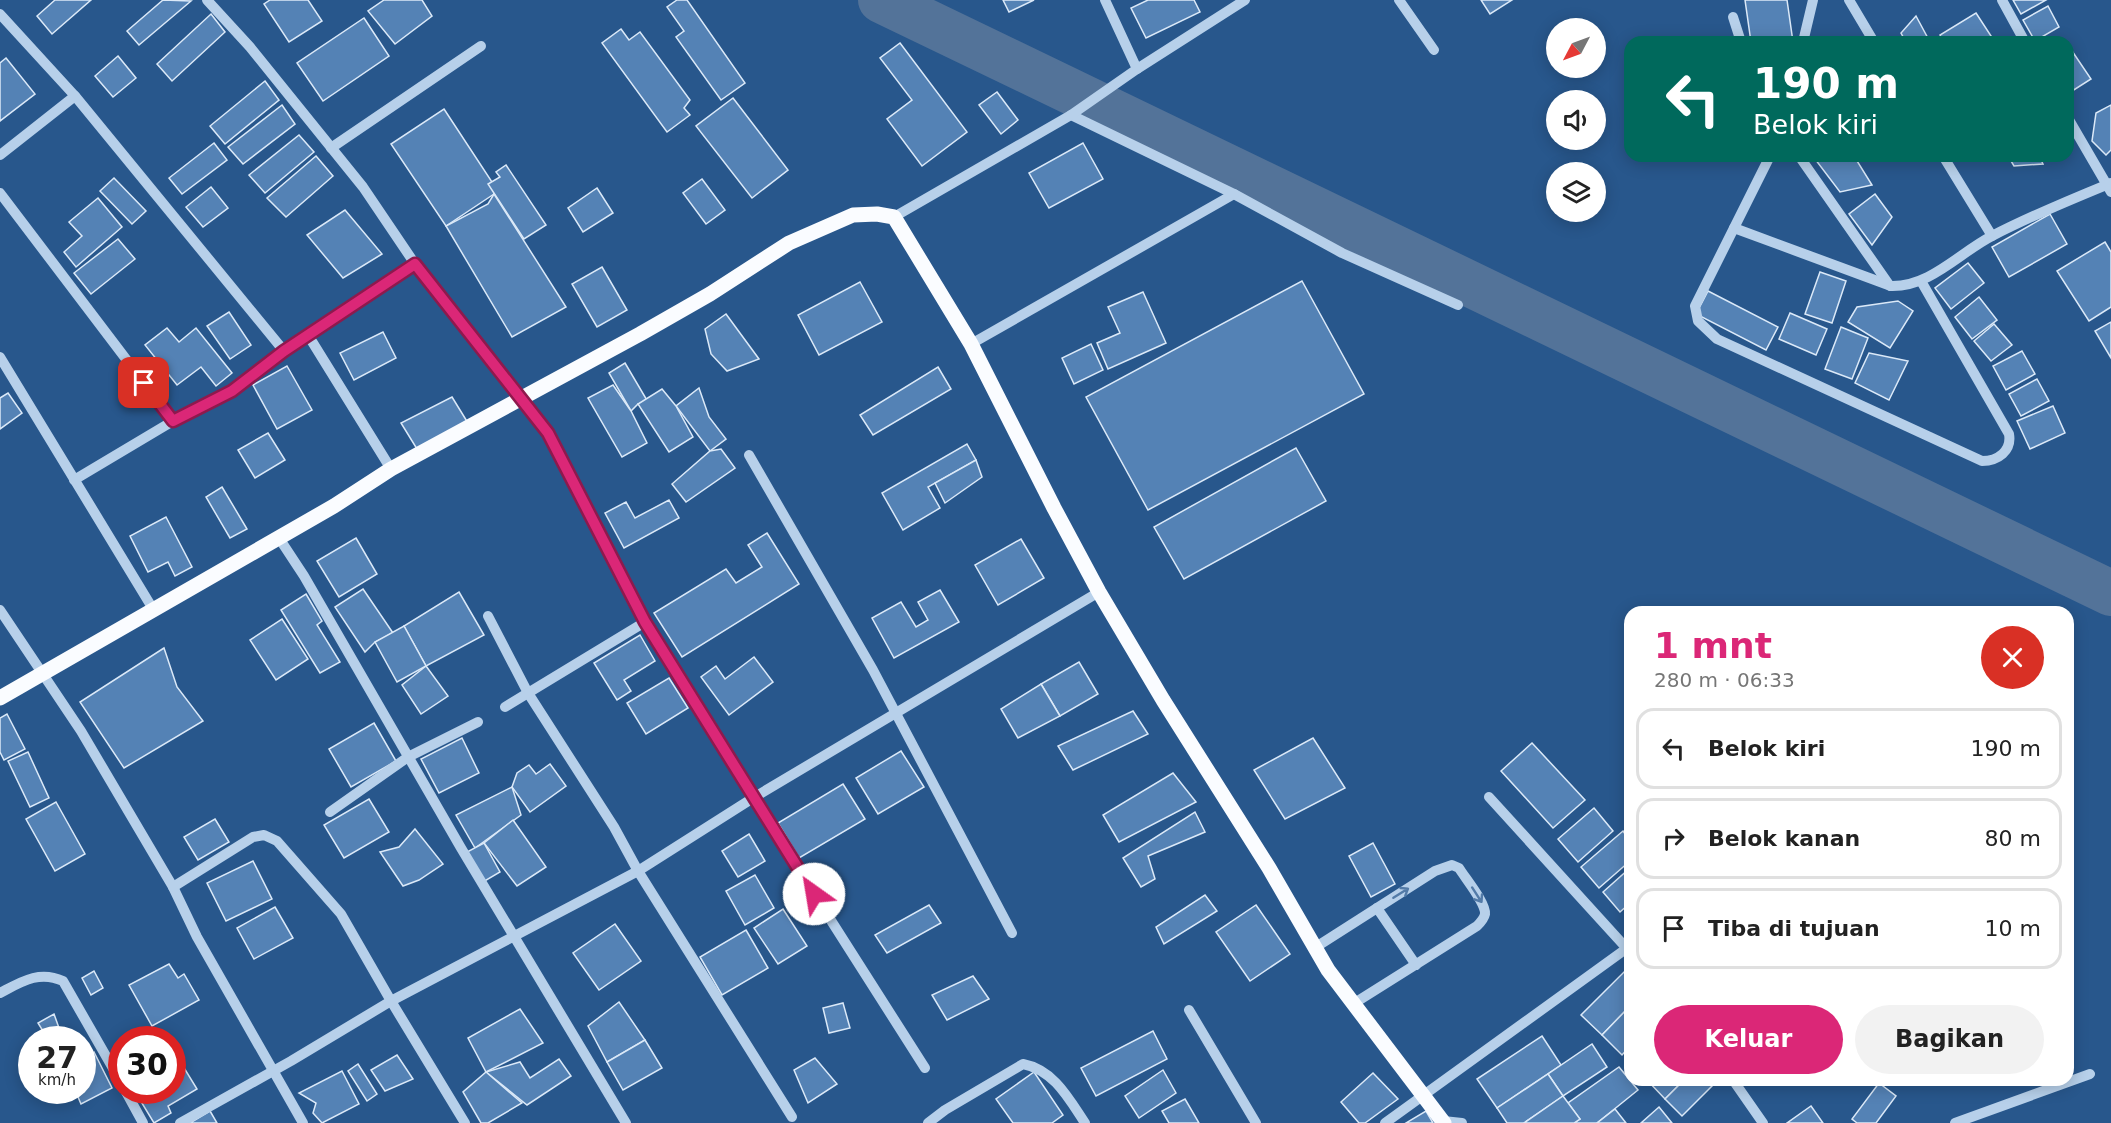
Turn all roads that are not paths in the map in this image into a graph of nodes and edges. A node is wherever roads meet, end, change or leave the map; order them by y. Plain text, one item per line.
1 (207, 0) edge
2 (1105, 0) edge
3 (1245, 0) edge
4 (1400, 0) edge
5 (1813, 0) edge
6 (1849, 0) edge
7 (2001, 0) edge
8 (0, 14) edge
9 (1733, 17) dead end
10 (1739, 36) edge
11 (1804, 36) edge
12 (1870, 36) edge
13 (2022, 36) edge
14 (481, 46) dead end
15 (1434, 50) dead end
16 (1137, 69) junction
17 (75, 96) junction
18 (1071, 115) junction
19 (2074, 128) edge
20 (331, 148) junction
21 (0, 154) edge
22 (1767, 162) edge
23 (1803, 162) edge
24 (1947, 162) edge
25 (2110, 186) edge
26 (0, 193) edge
27 (1234, 194) junction
28 (894, 217) junction
29 (1734, 228) junction
30 (1992, 236) junction
31 (415, 264) junction
32 (1921, 281) junction
33 (1891, 286) junction
34 (1458, 305) dead end
35 (308, 335) junction
36 (971, 344) junction
37 (284, 351) junction
38 (0, 357) edge
39 (519, 399) junction
40 (173, 421) junction
41 (749, 455) dead end
42 (391, 470) junction
43 (74, 480) junction
44 (279, 538) junction
45 (1099, 592) junction
46 (153, 609) junction
47 (0, 610) edge
48 (488, 616) dead end
49 (645, 622) junction
50 (42, 673) junction
51 (528, 693) junction
52 (0, 699) edge
53 (505, 707) dead end
54 (897, 714) junction
55 (478, 722) dead end
56 (408, 757) junction
57 (1488, 797) dead end
58 (753, 798) junction
59 (330, 812) dead end
60 (638, 870) junction
61 (173, 887) junction
62 (1377, 908) junction
63 (1012, 933) dead end
64 (514, 936) junction
65 (1624, 944) edge
66 (1316, 947) junction
67 (1624, 953) edge
68 (1416, 965) junction
69 (0, 993) edge
70 (391, 1001) junction
71 (1353, 1004) junction
72 (1189, 1010) dead end
73 (108, 1060) edge
74 (925, 1068) dead end
75 (272, 1070) junction
76 (2090, 1074) dead end
77 (2074, 1080) edge
78 (1743, 1086) edge
79 (2057, 1086) edge
80 (1422, 1096) junction
81 (133, 1104) edge
82 (792, 1117) dead end
83 (1443, 1122) edge
84 (143, 1123) edge
85 (180, 1123) edge
86 (303, 1123) edge
87 (465, 1123) edge
88 (626, 1123) edge
89 (928, 1123) edge
90 (1085, 1123) edge
91 (1256, 1123) edge
92 (1385, 1123) edge
93 (1462, 1123) edge
94 (1763, 1123) edge
95 (1955, 1123) edge

1 - 20 street
2 - 16 street
3 - 16 street
4 - 15 street
5 - 11 street
6 - 12 street
7 - 13 street
8 - 17 street
9 - 10 street
14 - 20 street
16 - 18 street
17 - 21 street
17 - 37 street
18 - 27 street
18 - 28 street
19 - 25 street
20 - 31 street
22 - 29 street
23 - 33 street
24 - 30 street
25 - 30 street
26 - 40 street
27 - 34 street
27 - 36 street
28 - 36 main road
28 - 39 main road
29 - 32 street
29 - 33 street
30 - 32 street
31 - 35 street
31 - 39 street
32 - 33 street
35 - 37 street
35 - 42 street
36 - 45 main road
37 - 40 street
38 - 43 street
39 - 42 main road
39 - 49 street
40 - 43 street
41 - 54 street
42 - 44 main road
43 - 46 street
44 - 46 main road
44 - 56 street
45 - 54 street
45 - 66 main road
46 - 50 main road
47 - 50 street
48 - 51 street
49 - 51 street
49 - 58 street
50 - 52 main road
50 - 61 street
51 - 53 street
51 - 60 street
54 - 58 street
54 - 63 street
55 - 56 street
56 - 59 street
56 - 64 street
57 - 65 street
58 - 60 street
58 - 74 street
60 - 64 street
60 - 82 street
61 - 70 street
61 - 75 street
62 - 66 street
62 - 68 street
62 -> 68 street
64 - 70 street
64 - 88 street
66 - 71 main road
67 - 80 street
68 - 71 street
69 - 73 street
70 - 75 street
70 - 87 street
71 - 80 main road
72 - 91 street
75 - 85 street
75 - 86 street
76 - 77 street
78 - 94 street
79 - 95 street
80 - 83 main road
80 - 92 street
81 - 84 street
83 - 93 street
89 - 90 street

